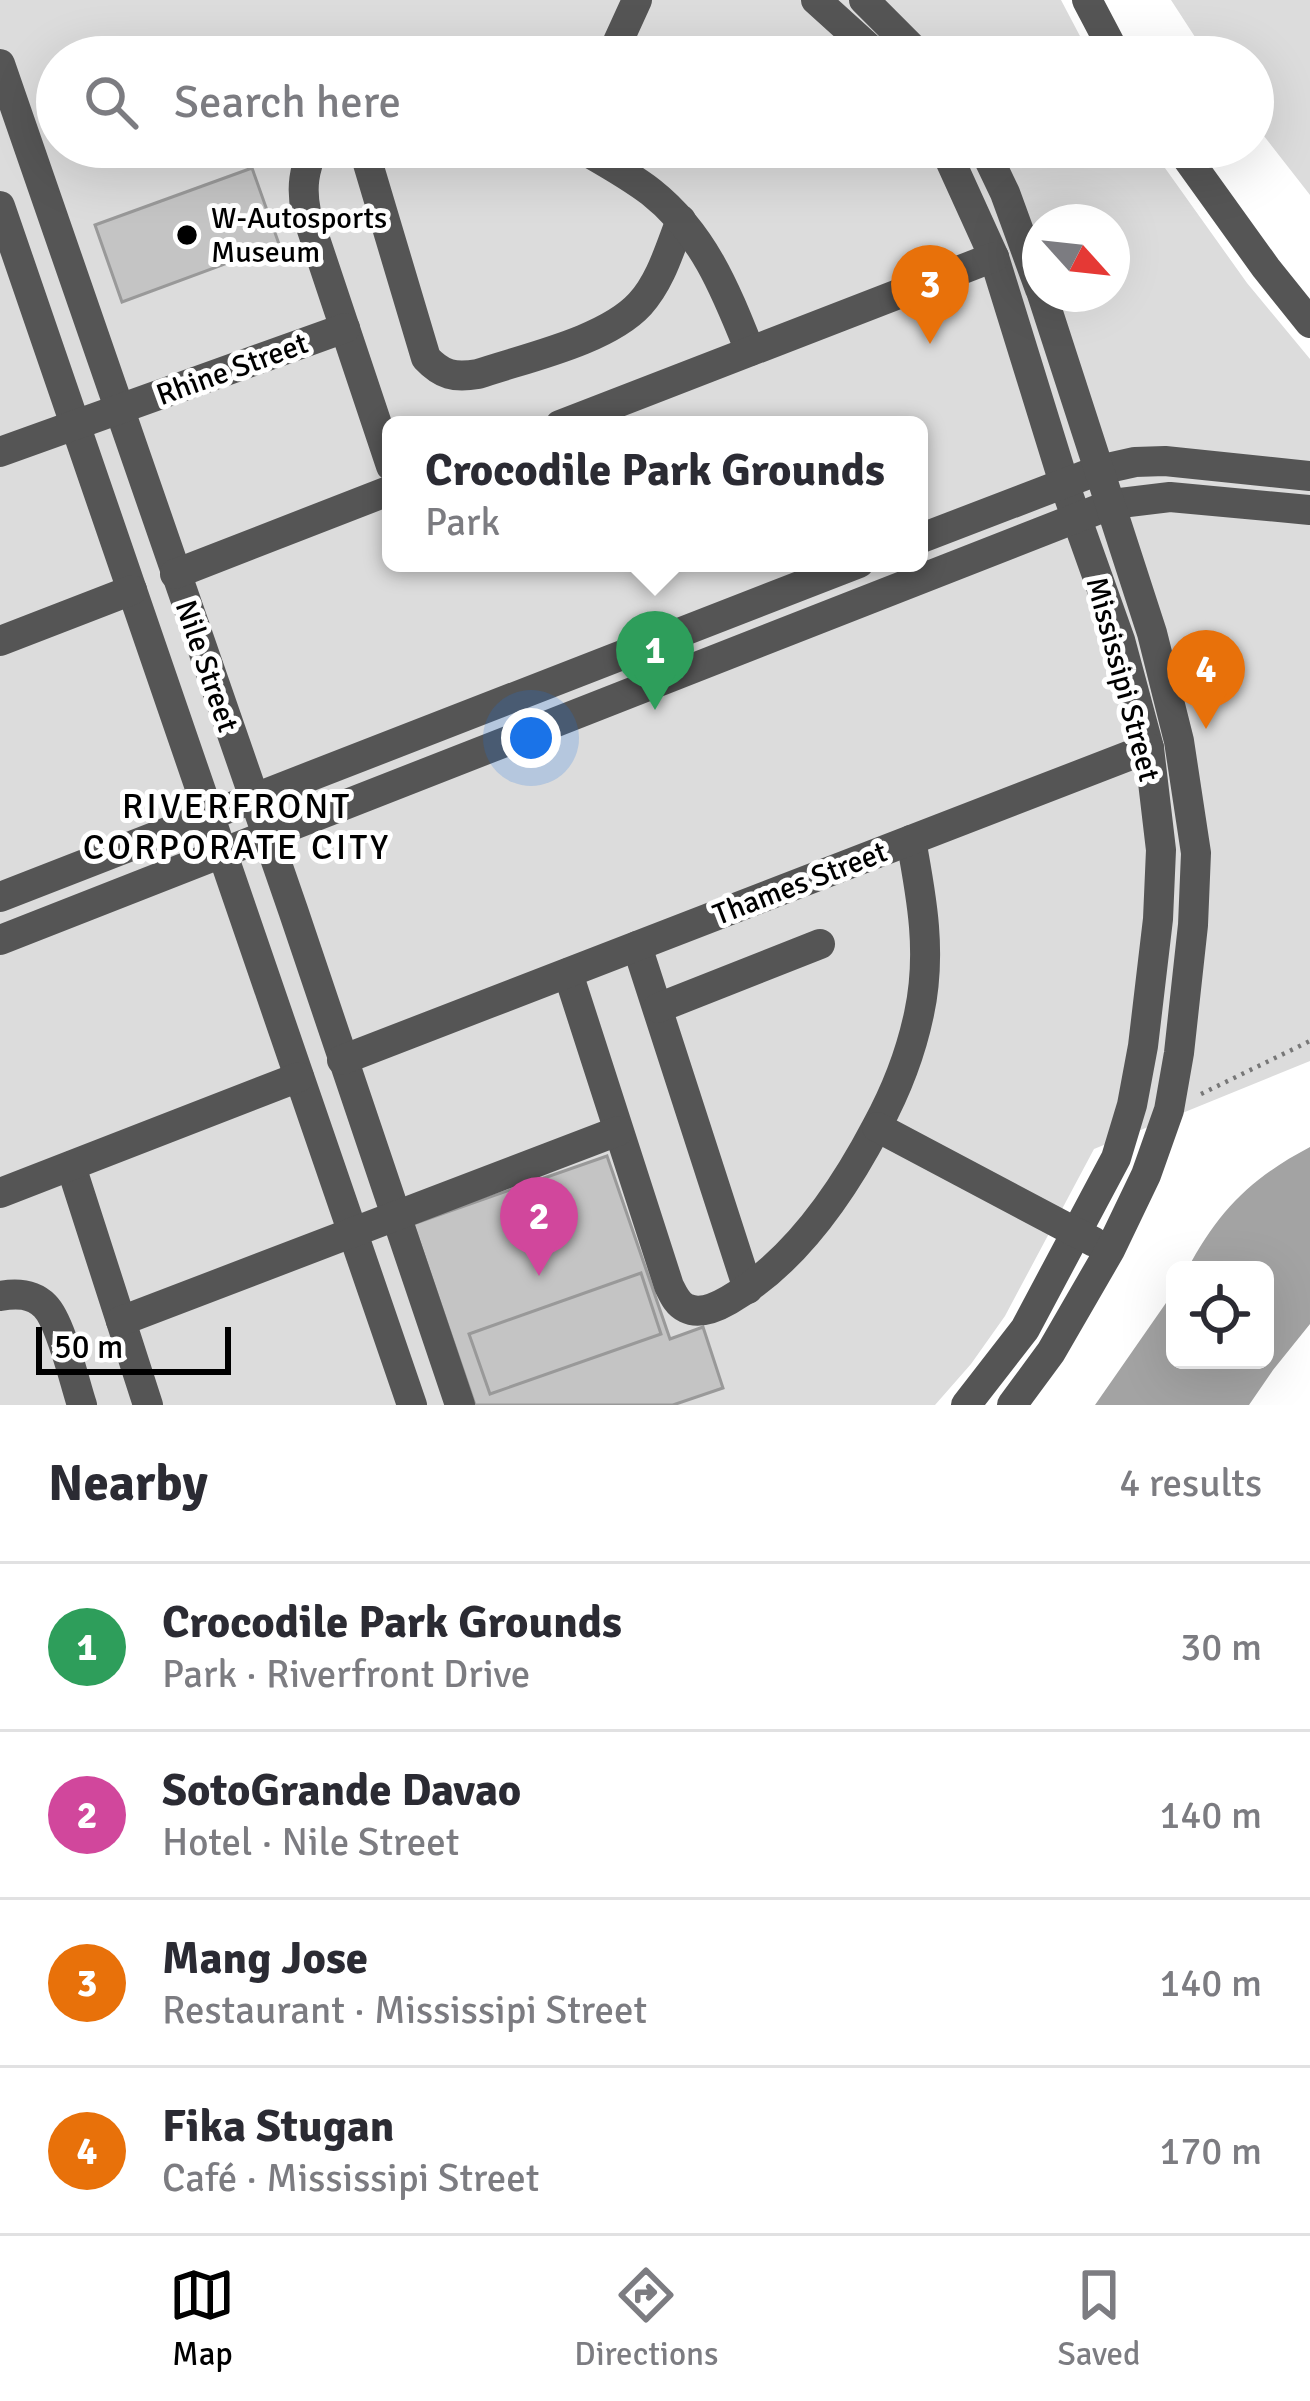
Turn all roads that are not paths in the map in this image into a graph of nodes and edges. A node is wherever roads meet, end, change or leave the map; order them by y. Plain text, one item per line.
1 (637, 0) edge
2 (816, 0) edge
3 (865, 0) edge
4 (1088, 0) edge
5 (621, 36) edge
6 (856, 36) edge
7 (900, 36) edge
8 (1106, 36) edge
9 (0, 64) edge
10 (304, 168) edge
11 (369, 168) edge
12 (612, 168) edge
13 (954, 168) edge
14 (993, 168) edge
15 (1194, 168) edge
16 (0, 206) edge
17 (682, 220) junction
18 (1022, 238) edge
19 (994, 257) junction
20 (1048, 312) edge
21 (1310, 323) edge
22 (345, 328) junction
23 (750, 351) junction
24 (118, 410) junction
25 (583, 416) edge
26 (75, 425) junction
27 (382, 439) edge
28 (0, 452) edge
29 (1099, 470) junction
30 (1310, 476) edge
31 (1064, 483) junction
32 (382, 494) edge
33 (1112, 504) junction
34 (1310, 510) edge
35 (1076, 518) junction
36 (928, 536) edge
37 (836, 572) edge
38 (175, 574) junction
39 (132, 590) junction
40 (0, 641) edge
41 (1148, 748) junction
42 (252, 799) junction
43 (210, 816) junction
44 (265, 836) junction
45 (910, 840) junction
46 (222, 853) junction
47 (0, 897) edge
48 (0, 940) edge
49 (820, 944) dead end
50 (637, 946) junction
51 (568, 973) junction
52 (658, 1008) junction
53 (342, 1060) junction
54 (299, 1077) junction
55 (877, 1127) junction
56 (619, 1131) junction
57 (71, 1166) junction
58 (0, 1193) edge
59 (395, 1216) junction
60 (352, 1233) junction
61 (1078, 1233) junction
62 (1110, 1250) junction
63 (748, 1289) junction
64 (0, 1296) edge
65 (121, 1321) junction
66 (82, 1405) edge
67 (148, 1405) edge
68 (412, 1405) edge
69 (460, 1405) edge
70 (966, 1405) edge
71 (1012, 1405) edge

1 - 5 street
2 - 6 street
3 - 7 street
4 - 8 street
9 - 24 street, Nile Street
10 - 22 street, Rhine Street
11 - 17 street
12 - 17 street
13 - 19 street, Mississipi Street
14 - 18 street, Mississipi Street
15 - 21 street
16 - 26 street, Nile Street
17 - 23 street
19 - 23 street
19 - 31 street, Mississipi Street
20 - 29 street, Mississipi Street
22 - 24 street, Rhine Street
22 - 27 street, Rhine Street
23 - 25 street
24 - 26 street, Rhine Street
24 - 38 street, Nile Street
26 - 28 street, Rhine Street
26 - 39 street, Nile Street
29 - 30 street
29 - 31 street
29 - 33 street, Mississipi Street
31 - 35 street, Mississipi Street
31 - 36 street
32 - 38 street
33 - 34 street
33 - 35 street
33 - 62 street, Mississipi Street
35 - 41 street, Mississipi Street
35 - 44 street
37 - 42 street
38 - 42 street, Nile Street
39 - 40 street
39 - 43 street, Nile Street
41 - 45 street
41 - 61 street, Mississipi Street
42 - 43 street
42 - 44 street, Nile Street
43 - 46 street, Nile Street
43 - 47 street
44 - 46 street
44 - 53 street, Nile Street
45 - 50 street, Thames Street
45 - 55 street, Thames Street
46 - 48 street
46 - 54 street, Nile Street
49 - 52 street
50 - 51 street, Thames Street
50 - 52 street
51 - 53 street
51 - 56 street, Thames Street
52 - 63 street
53 - 59 street, Nile Street
54 - 57 street
54 - 60 street, Nile Street
55 - 61 street
55 - 63 street, Thames Street
56 - 59 street
56 - 63 street, Thames Street
57 - 58 street
57 - 65 street
59 - 60 street
59 - 69 street, Nile Street
60 - 65 street
60 - 68 street, Nile Street
61 - 62 street
61 - 70 street, Mississipi Street
62 - 71 street, Mississipi Street
64 - 66 street
65 - 67 street

